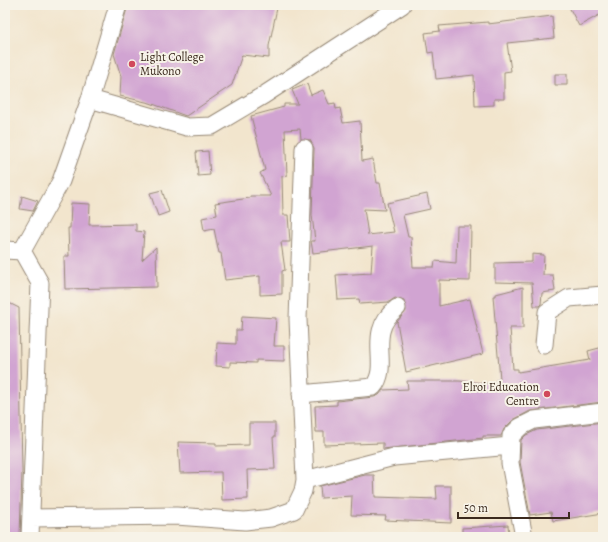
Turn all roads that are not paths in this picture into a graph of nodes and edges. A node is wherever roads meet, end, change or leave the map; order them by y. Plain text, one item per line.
1 (118, 5) edge
2 (402, 5) edge
3 (90, 99) junction
4 (304, 148) dead end
5 (13, 251) edge
6 (603, 295) edge
7 (397, 308) dead end
8 (544, 345) dead end
9 (301, 394) junction
10 (603, 412) edge
11 (510, 446) junction
12 (305, 480) junction
13 (31, 518) junction
14 (30, 537) edge
15 (524, 537) edge

1 - 3 street
2 - 3 street
3 - 5 street
4 - 9 street
5 - 13 street
6 - 8 street
7 - 9 street
9 - 12 street
10 - 11 street
11 - 12 street
11 - 15 street
12 - 13 street
13 - 14 street

